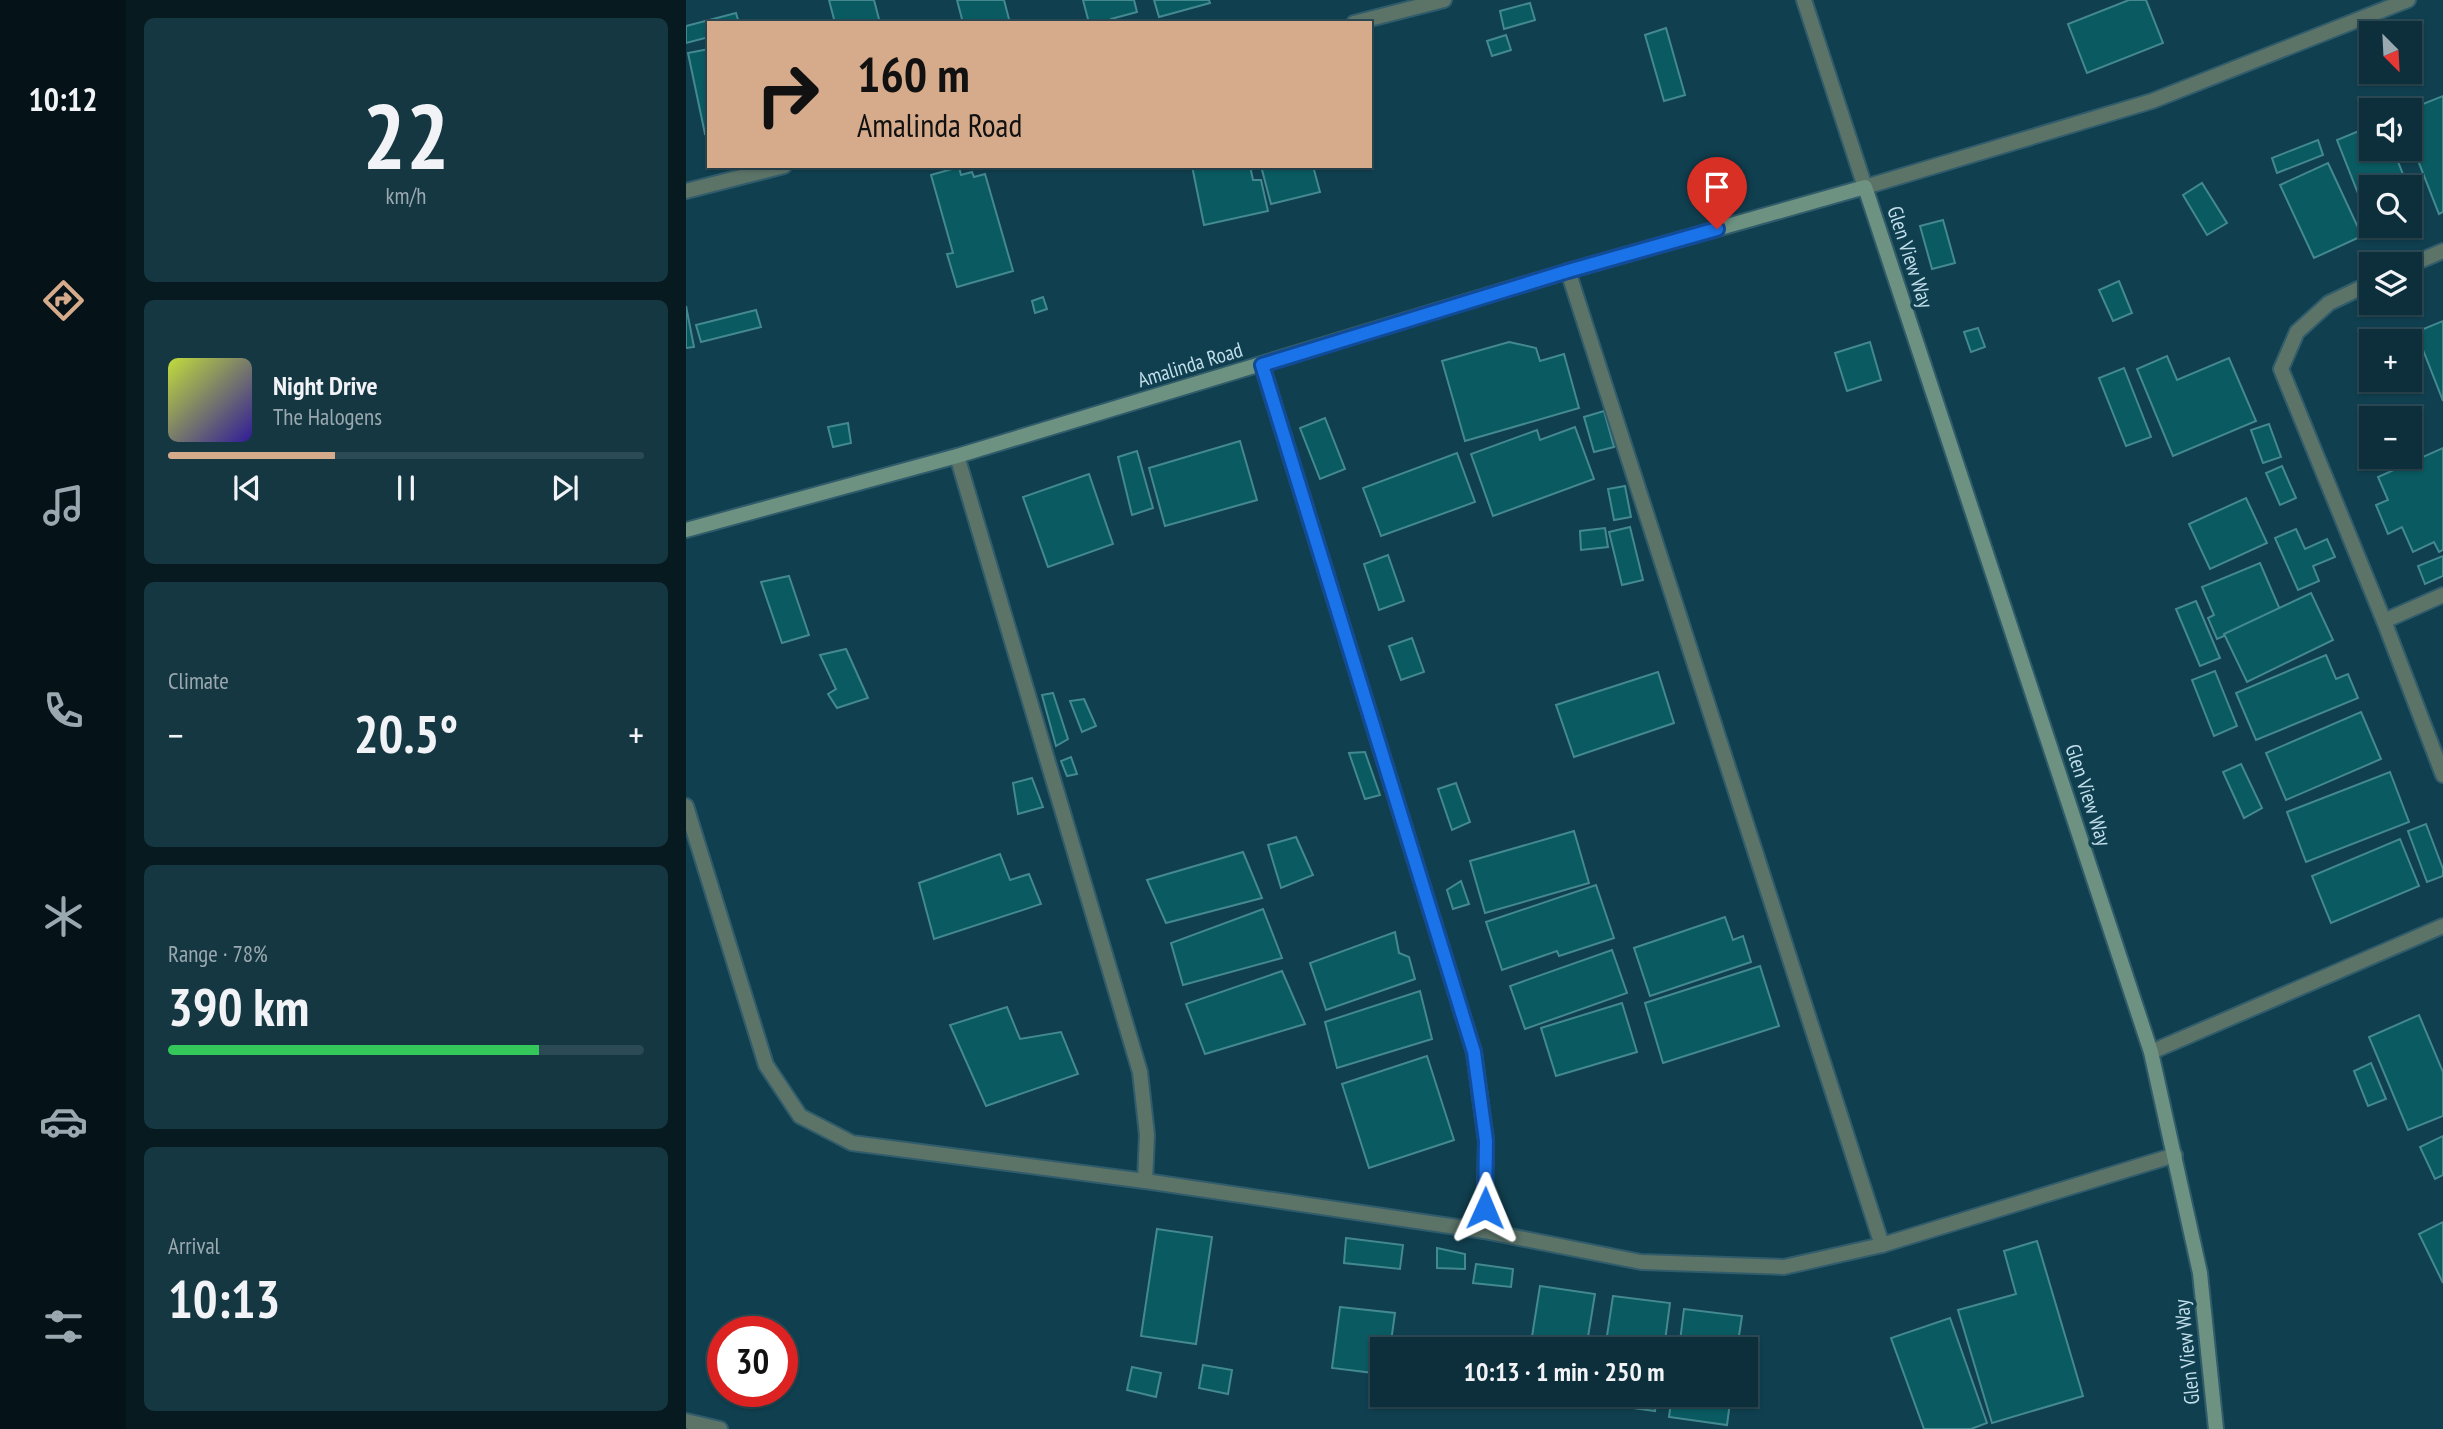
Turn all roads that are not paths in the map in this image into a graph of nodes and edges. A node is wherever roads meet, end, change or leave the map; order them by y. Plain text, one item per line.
1 (1444, 0) edge
2 (1804, 0) edge
3 (2409, 0) edge
4 (1362, 21) edge
5 (777, 168) edge
6 (1865, 187) junction
7 (686, 191) edge
8 (2443, 251) edge
9 (2422, 260) edge
10 (1568, 271) junction
11 (2359, 289) edge
12 (1262, 365) junction
13 (957, 456) junction
14 (686, 530) edge
15 (2443, 595) edge
16 (2384, 621) junction
17 (2443, 775) edge
18 (686, 806) edge
19 (2443, 926) edge
20 (2151, 1052) junction
21 (2175, 1155) junction
22 (1145, 1181) junction
23 (1484, 1231) junction
24 (1882, 1245) junction
25 (686, 1421) edge
26 (720, 1429) edge
27 (2216, 1429) edge

1 - 4 street
2 - 6 street
3 - 6 street
5 - 7 street
6 - 10 street, Amalinda Road
6 - 20 street, Glen View Way
8 - 9 street
10 - 12 street, Amalinda Road
10 - 24 street
11 - 16 street
12 - 13 street, Amalinda Road
12 - 23 street
13 - 14 street, Amalinda Road
13 - 22 street
15 - 16 street
16 - 17 street
18 - 22 street
19 - 20 street
20 - 21 street, Glen View Way
21 - 24 street
21 - 27 street, Glen View Way
22 - 23 street
23 - 24 street
25 - 26 street

